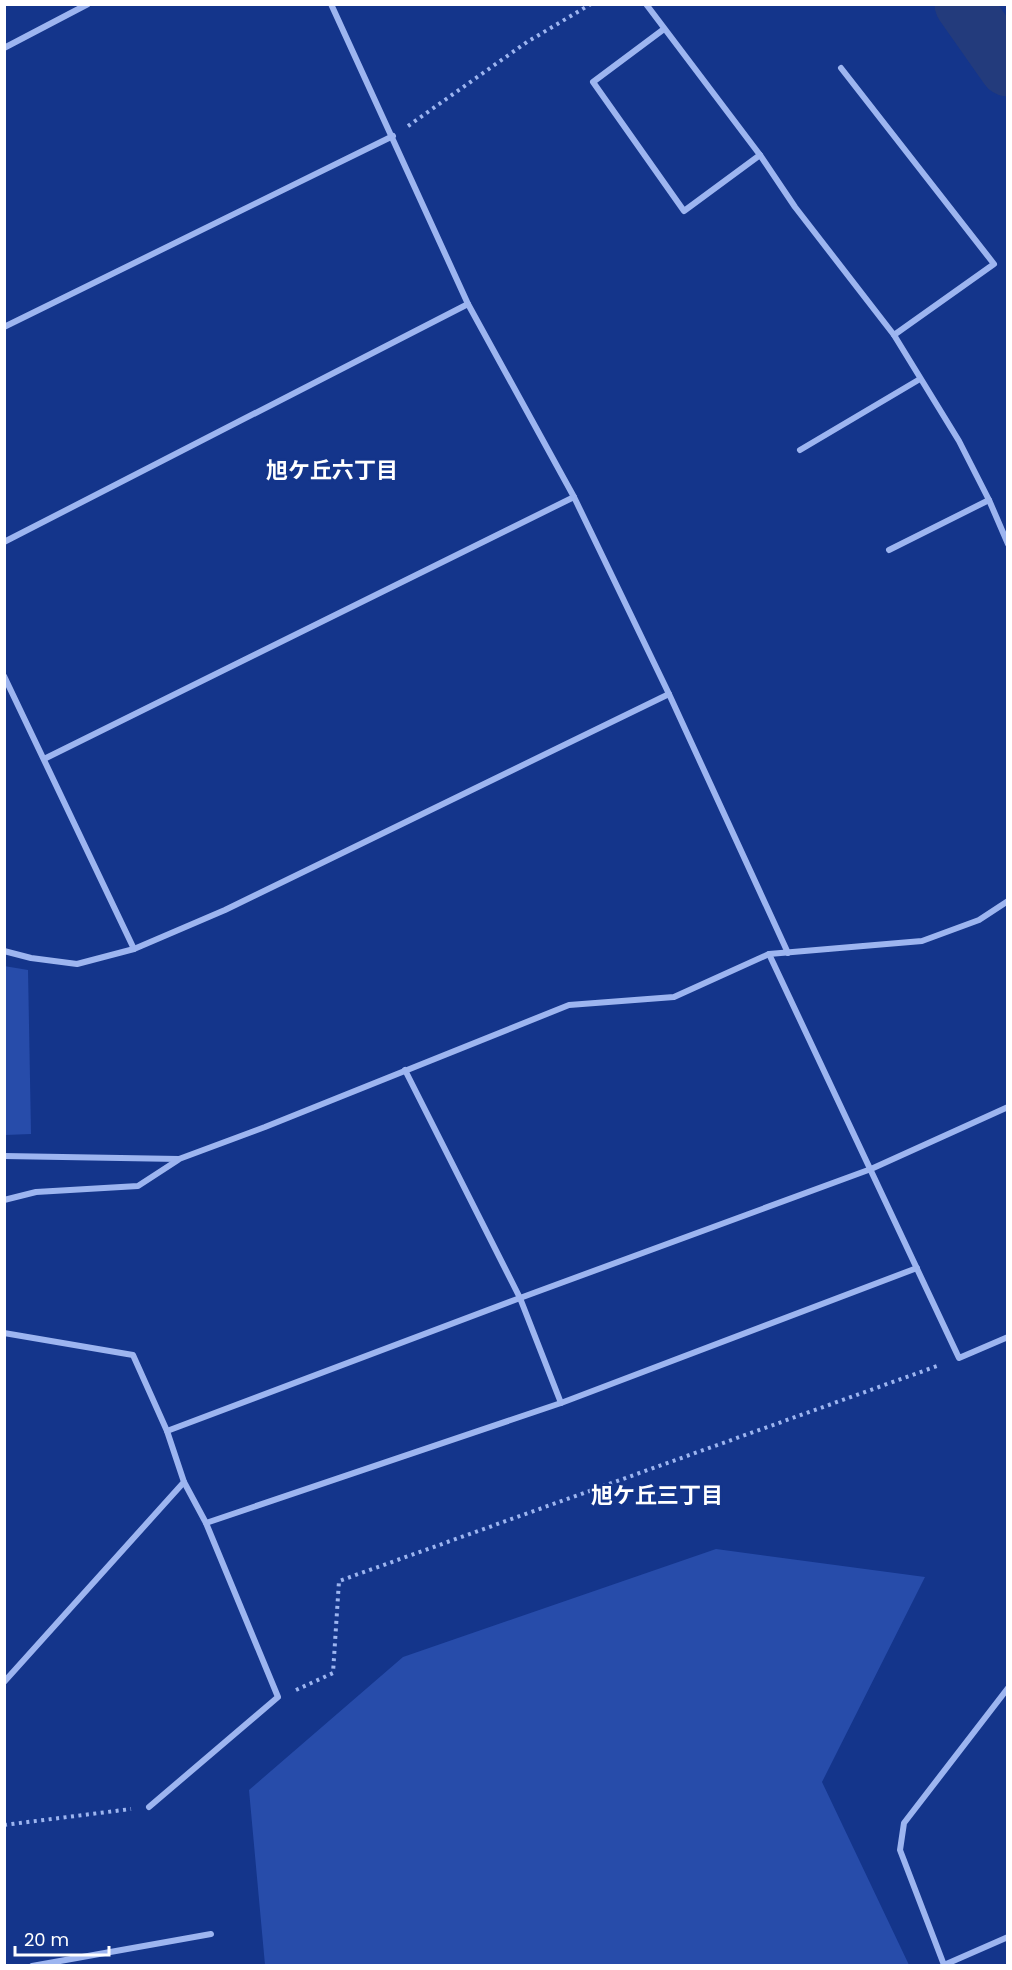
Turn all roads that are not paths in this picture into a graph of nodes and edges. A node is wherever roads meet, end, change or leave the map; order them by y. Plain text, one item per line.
1 (88, 4) edge
2 (331, 4) edge
3 (646, 4) edge
4 (664, 29) junction
5 (4, 48) edge
6 (841, 68) dead end
7 (393, 136) junction
8 (760, 155) junction
9 (468, 304) junction
10 (4, 327) edge
11 (894, 335) junction
12 (920, 379) junction
13 (800, 450) dead end
14 (574, 497) junction
15 (989, 500) junction
16 (4, 542) edge
17 (1008, 544) edge
18 (889, 550) dead end
19 (4, 676) edge
20 (669, 694) junction
21 (44, 759) junction
22 (1008, 901) edge
23 (134, 949) junction
24 (4, 951) edge
25 (788, 953) junction
26 (769, 954) junction
27 (405, 1070) junction
28 (1008, 1107) edge
29 (4, 1156) edge
30 (179, 1159) junction
31 (871, 1169) junction
32 (4, 1200) edge
33 (917, 1268) junction
34 (520, 1298) junction
35 (4, 1333) edge
36 (1008, 1337) edge
37 (561, 1403) junction
38 (167, 1431) junction
39 (184, 1482) junction
40 (206, 1523) junction
41 (4, 1682) edge
42 (1008, 1688) edge
43 (149, 1807) road end
44 (211, 1934) dead end
45 (1008, 1937) edge
46 (32, 1965) edge

1 - 5 street
2 - 7 street
3 - 4 street
4 - 8 street
4 - 8 street
6 - 11 street
7 - 9 street
7 - 10 street
8 - 11 street
9 - 14 street
9 - 16 street
11 - 12 street
12 - 13 street
12 - 15 street
14 - 20 street
14 - 21 street
15 - 17 street
15 - 18 street
19 - 21 street
20 - 23 street
20 - 25 street
21 - 23 street
22 - 25 street
23 - 24 street
25 - 26 street
26 - 27 street
26 - 31 street
27 - 30 street
27 - 34 street
28 - 31 street
29 - 30 street
30 - 32 street
31 - 33 street
31 - 34 street
33 - 36 street
33 - 37 street
34 - 37 street
34 - 38 street
35 - 38 street
37 - 40 street
38 - 39 street
39 - 40 street
39 - 41 street
40 - 43 street
42 - 45 street
44 - 46 street

